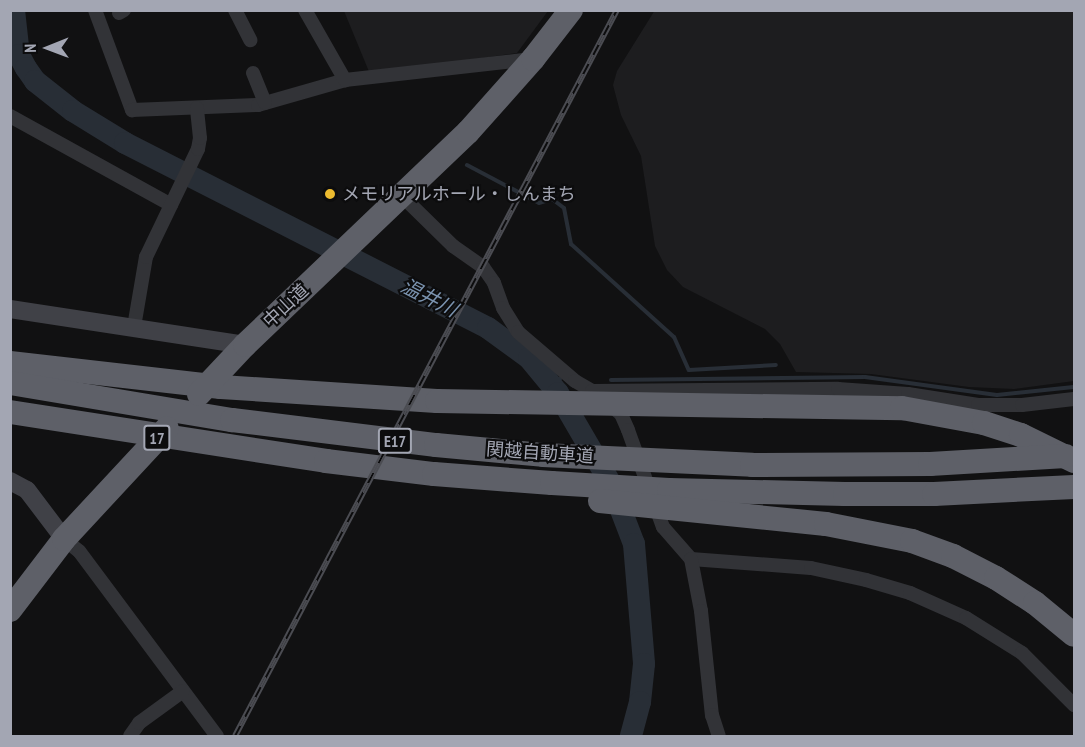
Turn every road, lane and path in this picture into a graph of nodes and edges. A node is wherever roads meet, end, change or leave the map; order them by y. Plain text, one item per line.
1 (95, 10) edge
2 (235, 10) edge
3 (305, 10) edge
4 (571, 10) edge
5 (250, 40) dead end
6 (533, 59) junction
7 (253, 73) dead end
8 (345, 81) junction
9 (266, 103) junction
10 (197, 108) junction
11 (10, 116) edge
12 (402, 197) junction
13 (171, 203) junction
14 (10, 309) edge
15 (134, 327) junction
16 (245, 345) junction
17 (10, 363) edge
18 (10, 383) edge
19 (592, 391) junction
20 (1074, 399) edge
21 (10, 412) edge
22 (1074, 456) edge
23 (1074, 461) edge
24 (10, 482) edge
25 (1074, 488) edge
26 (669, 499) junction
27 (64, 539) junction
28 (691, 559) junction
29 (10, 610) edge
30 (1074, 635) edge
31 (183, 691) junction
32 (1074, 705) edge
33 (130, 736) edge
34 (217, 736) edge
35 (719, 736) edge

1 - 10 street
2 - 5 street
3 - 8 street
4 - 6 highway, 中山道 / 17
6 - 8 street
6 - 12 highway, 中山道 / 17
7 - 9 street
8 - 9 street
9 - 10 street
10 - 13 street
11 - 13 street
12 - 16 highway, 中山道 / 17
12 - 19 street
13 - 15 street
14 - 15 street
15 - 16 street
16 - 27 highway, 中山道 / 17
17 - 23 highway
18 - 22 highway, 関越自動車道 / E17
19 - 20 street
19 - 28 street
21 - 26 highway
24 - 27 street
25 - 26 highway
26 - 30 highway
27 - 29 highway, 中山道 / 17
27 - 31 street
28 - 32 street
28 - 35 street
31 - 33 street
31 - 34 street

